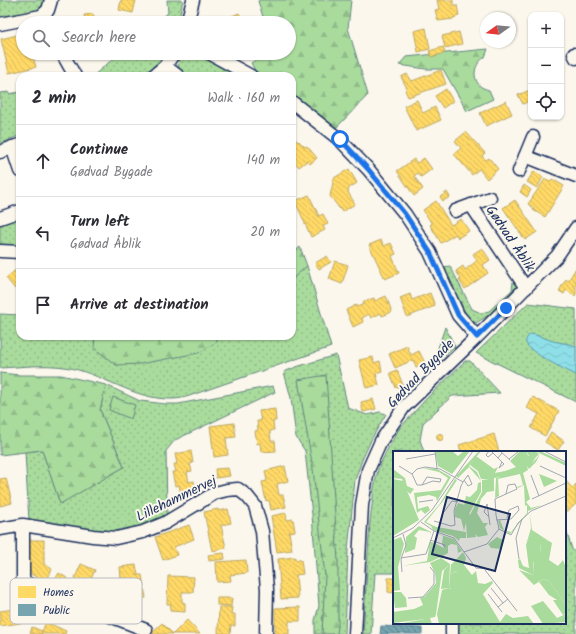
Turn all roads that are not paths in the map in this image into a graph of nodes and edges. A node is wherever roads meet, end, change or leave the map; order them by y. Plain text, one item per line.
1 (51, 0) edge
2 (193, 0) edge
3 (45, 16) edge
4 (190, 16) edge
5 (16, 22) edge
6 (0, 24) edge
7 (66, 60) edge
8 (169, 60) edge
9 (222, 60) edge
10 (165, 66) junction
11 (73, 72) edge
12 (158, 72) edge
13 (173, 72) edge
14 (244, 72) edge
15 (296, 105) edge
16 (533, 137) dead end
17 (16, 146) edge
18 (0, 152) edge
19 (525, 156) junction
20 (519, 171) dead end
21 (576, 176) edge
22 (490, 198) dead end
23 (471, 205) junction
24 (455, 211) dead end
25 (16, 213) edge
26 (0, 218) edge
27 (576, 228) edge
28 (0, 250) edge
29 (16, 252) edge
30 (526, 288) junction
31 (477, 337) junction
32 (23, 525) junction
33 (0, 529) edge
34 (23, 578) edge
35 (131, 624) edge
36 (146, 630) dead end
37 (266, 634) edge
38 (355, 634) edge

1 - 3 street
2 - 4 street
5 - 6 street
7 - 11 street
8 - 10 street
9 - 14 street
10 - 12 street
10 - 13 street
15 - 31 street
16 - 19 street
17 - 18 street
19 - 20 street
19 - 21 street
22 - 23 street, Gødvad Åblik
23 - 24 street, Gødvad Åblik
23 - 30 street, Gødvad Åblik
25 - 26 street
27 - 30 street, Gødvad Åblik
28 - 29 street
30 - 31 street, Gødvad Åblik
31 - 38 street, Gødvad Bygade
32 - 33 street, Lillehammervej
32 - 34 street
32 - 37 street, Lillehammervej
35 - 36 street

